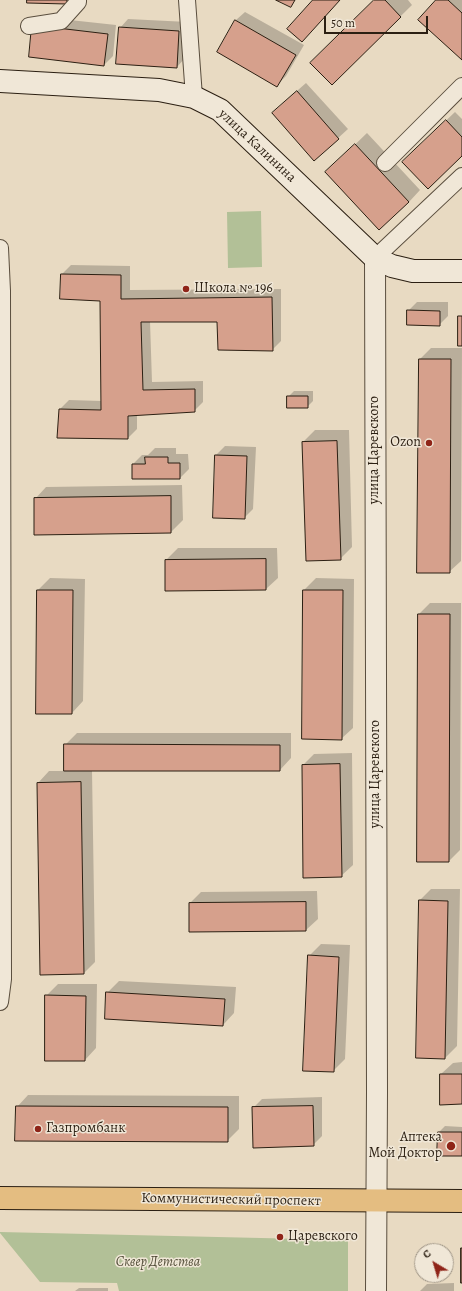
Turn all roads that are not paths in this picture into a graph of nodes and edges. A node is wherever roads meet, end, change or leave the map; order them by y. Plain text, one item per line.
1 (78, 0) edge
2 (187, 0) edge
3 (30, 26) dead end
4 (0, 82) edge
5 (462, 86) edge
6 (194, 97) junction
7 (385, 164) dead end
8 (462, 176) edge
9 (0, 248) edge
10 (375, 258) junction
11 (462, 271) edge
12 (0, 1002) edge
13 (0, 1198) edge
14 (376, 1201) junction
15 (462, 1201) edge
16 (376, 1291) edge

1 - 3 street
2 - 6 street
4 - 6 main road, улица Калинина
5 - 7 street
6 - 10 main road, улица Калинина
8 - 10 street
9 - 12 street
10 - 11 main road, улица Калинина
10 - 14 street, улица Царевского
13 - 14 main road, Коммунистический проспект
14 - 15 main road, Коммунистический проспект
14 - 16 street, улица Царевского

